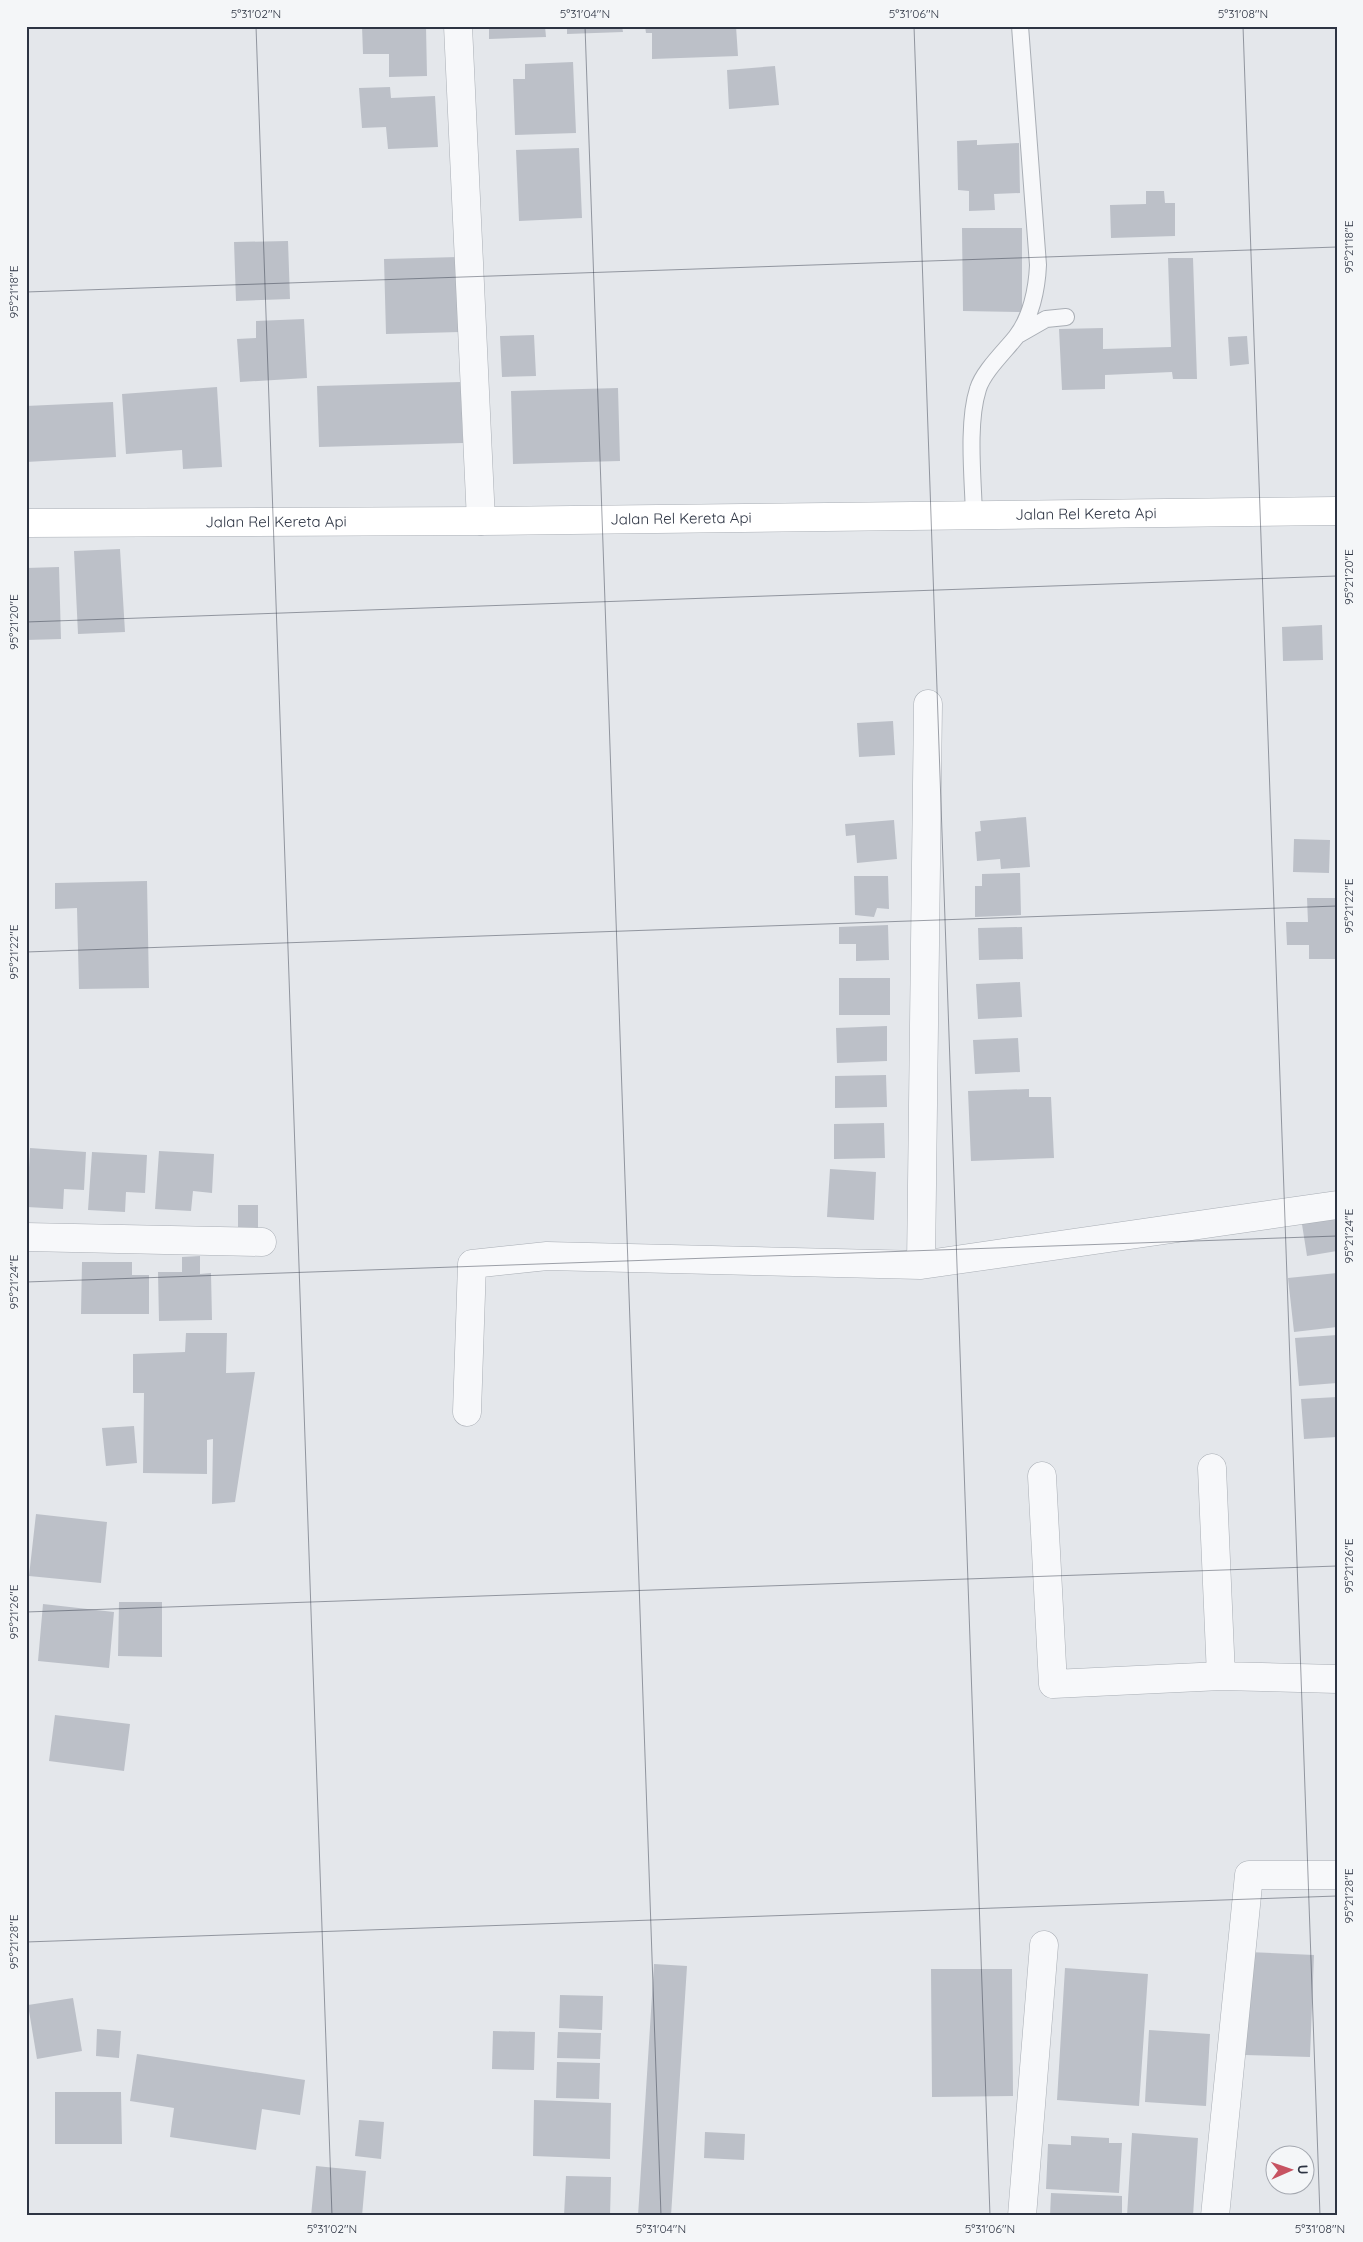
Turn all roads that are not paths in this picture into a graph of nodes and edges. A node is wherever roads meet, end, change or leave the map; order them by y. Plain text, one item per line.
1 (458, 26) edge
2 (1020, 26) edge
3 (1066, 317) dead end
4 (1018, 335) junction
5 (1337, 511) edge
6 (974, 515) junction
7 (481, 521) junction
8 (26, 523) edge
9 (928, 704) dead end
10 (1337, 1205) edge
11 (26, 1237) edge
12 (262, 1242) dead end
13 (921, 1265) junction
14 (468, 1412) dead end
15 (1212, 1468) dead end
16 (1042, 1476) dead end
17 (1221, 1676) junction
18 (1337, 1679) edge
19 (1337, 1875) edge
20 (1044, 1945) dead end
21 (1022, 2216) edge
22 (1215, 2216) edge

1 - 7 street
2 - 4 lane
3 - 4 lane
4 - 6 lane
5 - 6 main road, Jalan Rel Kereta Api
6 - 7 main road, Jalan Rel Kereta Api
7 - 8 main road, Jalan Rel Kereta Api
9 - 13 street
10 - 13 street
11 - 12 street
13 - 14 street
15 - 17 street
16 - 17 street
17 - 18 street
19 - 22 street
20 - 21 street

